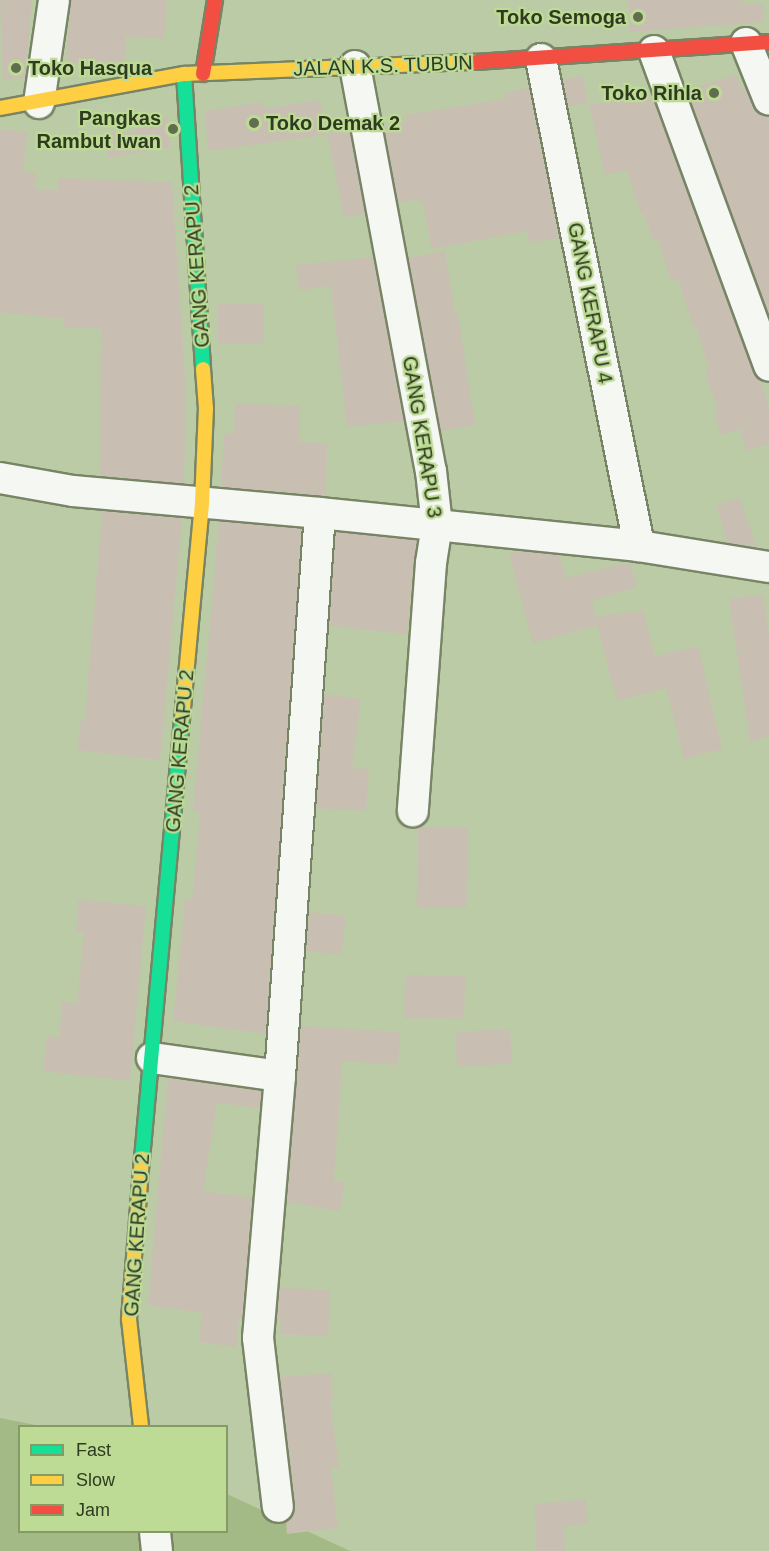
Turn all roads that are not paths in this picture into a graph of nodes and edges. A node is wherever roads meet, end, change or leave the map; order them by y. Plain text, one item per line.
1 (54, 0) edge
2 (215, 0) edge
3 (757, 42) edge
4 (654, 51) junction
5 (541, 59) junction
6 (355, 66) junction
7 (184, 74) junction
8 (203, 74) junction
9 (769, 100) edge
10 (39, 103) junction
11 (0, 108) edge
12 (769, 366) edge
13 (0, 478) edge
14 (202, 503) junction
15 (320, 513) junction
16 (437, 525) junction
17 (639, 546) junction
18 (769, 567) edge
19 (413, 811) dead end
20 (152, 1058) junction
21 (280, 1076) junction
22 (141, 1425) edge
23 (278, 1507) dead end
24 (155, 1533) edge
25 (157, 1551) edge

1 - 10 street
2 - 8 street
3 - 4 street, JALAN K.S. TUBUN
3 - 9 street
4 - 5 street, JALAN K.S. TUBUN
4 - 12 street
5 - 6 street, JALAN K.S. TUBUN
5 - 17 street, GANG KERAPU 4
6 - 8 street, JALAN K.S. TUBUN
6 - 16 street, GANG KERAPU 3
7 - 8 street, JALAN K.S. TUBUN
7 - 10 street, JALAN K.S. TUBUN
7 - 14 street, GANG KERAPU 2
10 - 11 street, JALAN K.S. TUBUN
13 - 14 street
14 - 15 street
14 - 20 street, GANG KERAPU 2
15 - 16 street
15 - 21 street
16 - 17 street
16 - 19 street, GANG KERAPU 3
17 - 18 street
20 - 21 street
20 - 22 street, GANG KERAPU 2
21 - 23 street
24 - 25 street

